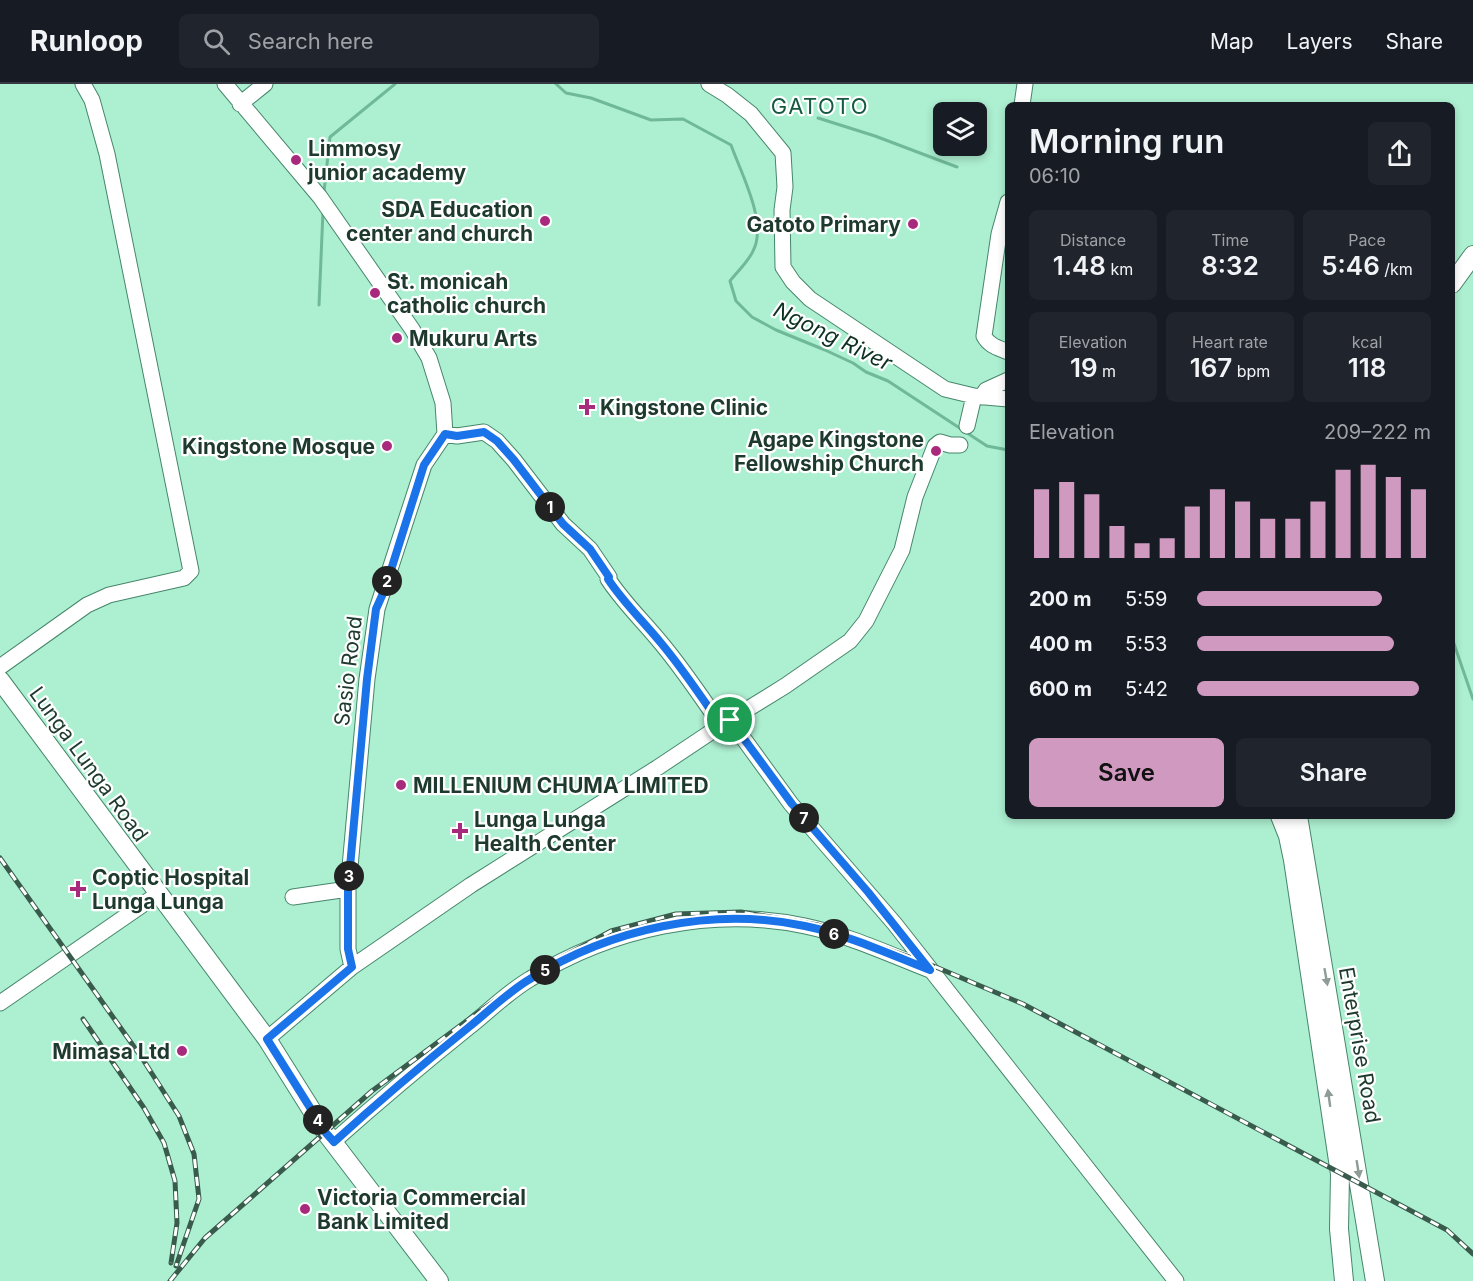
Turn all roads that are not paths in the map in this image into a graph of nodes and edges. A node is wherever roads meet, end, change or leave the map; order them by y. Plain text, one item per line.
1 (83, 84) edge
2 (225, 84) edge
3 (265, 84) edge
4 (709, 84) edge
5 (1025, 84) edge
6 (1022, 102) edge
7 (240, 104) junction
8 (1005, 213) edge
9 (1473, 255) edge
10 (1455, 280) edge
11 (1005, 351) edge
12 (1005, 381) edge
13 (978, 397) junction
14 (1005, 399) edge
15 (967, 426) dead end
16 (445, 434) junction
17 (960, 445) dead end
18 (0, 667) edge
19 (0, 680) edge
20 (723, 724) junction
21 (1282, 819) edge
22 (1299, 819) edge
23 (348, 889) junction
24 (158, 894) junction
25 (293, 897) dead end
26 (352, 967) junction
27 (930, 970) junction
28 (0, 1002) edge
29 (267, 1039) junction
30 (334, 1142) junction
31 (1345, 1275) edge
32 (1373, 1277) edge
33 (439, 1281) edge
34 (1176, 1281) edge

1 - 18 street
2 - 7 street
3 - 7 street
4 - 13 street
5 - 6 street
7 - 16 street
8 - 11 street
9 - 10 main road
12 - 13 street
13 - 14 street
13 - 15 street
16 - 20 street
16 - 23 street, Sasio Road
17 - 20 street
19 - 24 main road, Lunga Lunga Road
20 - 26 street
20 - 27 street
31 -> 21 main road, Enterprise Road
22 -> 32 main road, Enterprise Road
23 - 25 street
23 - 26 street, Sasio Road
24 - 28 street
24 - 29 main road, Lunga Lunga Road
26 - 29 street
27 - 30 street
27 - 34 street
29 - 30 main road, Lunga Lunga Road
30 - 33 main road, Lunga Lunga Road

